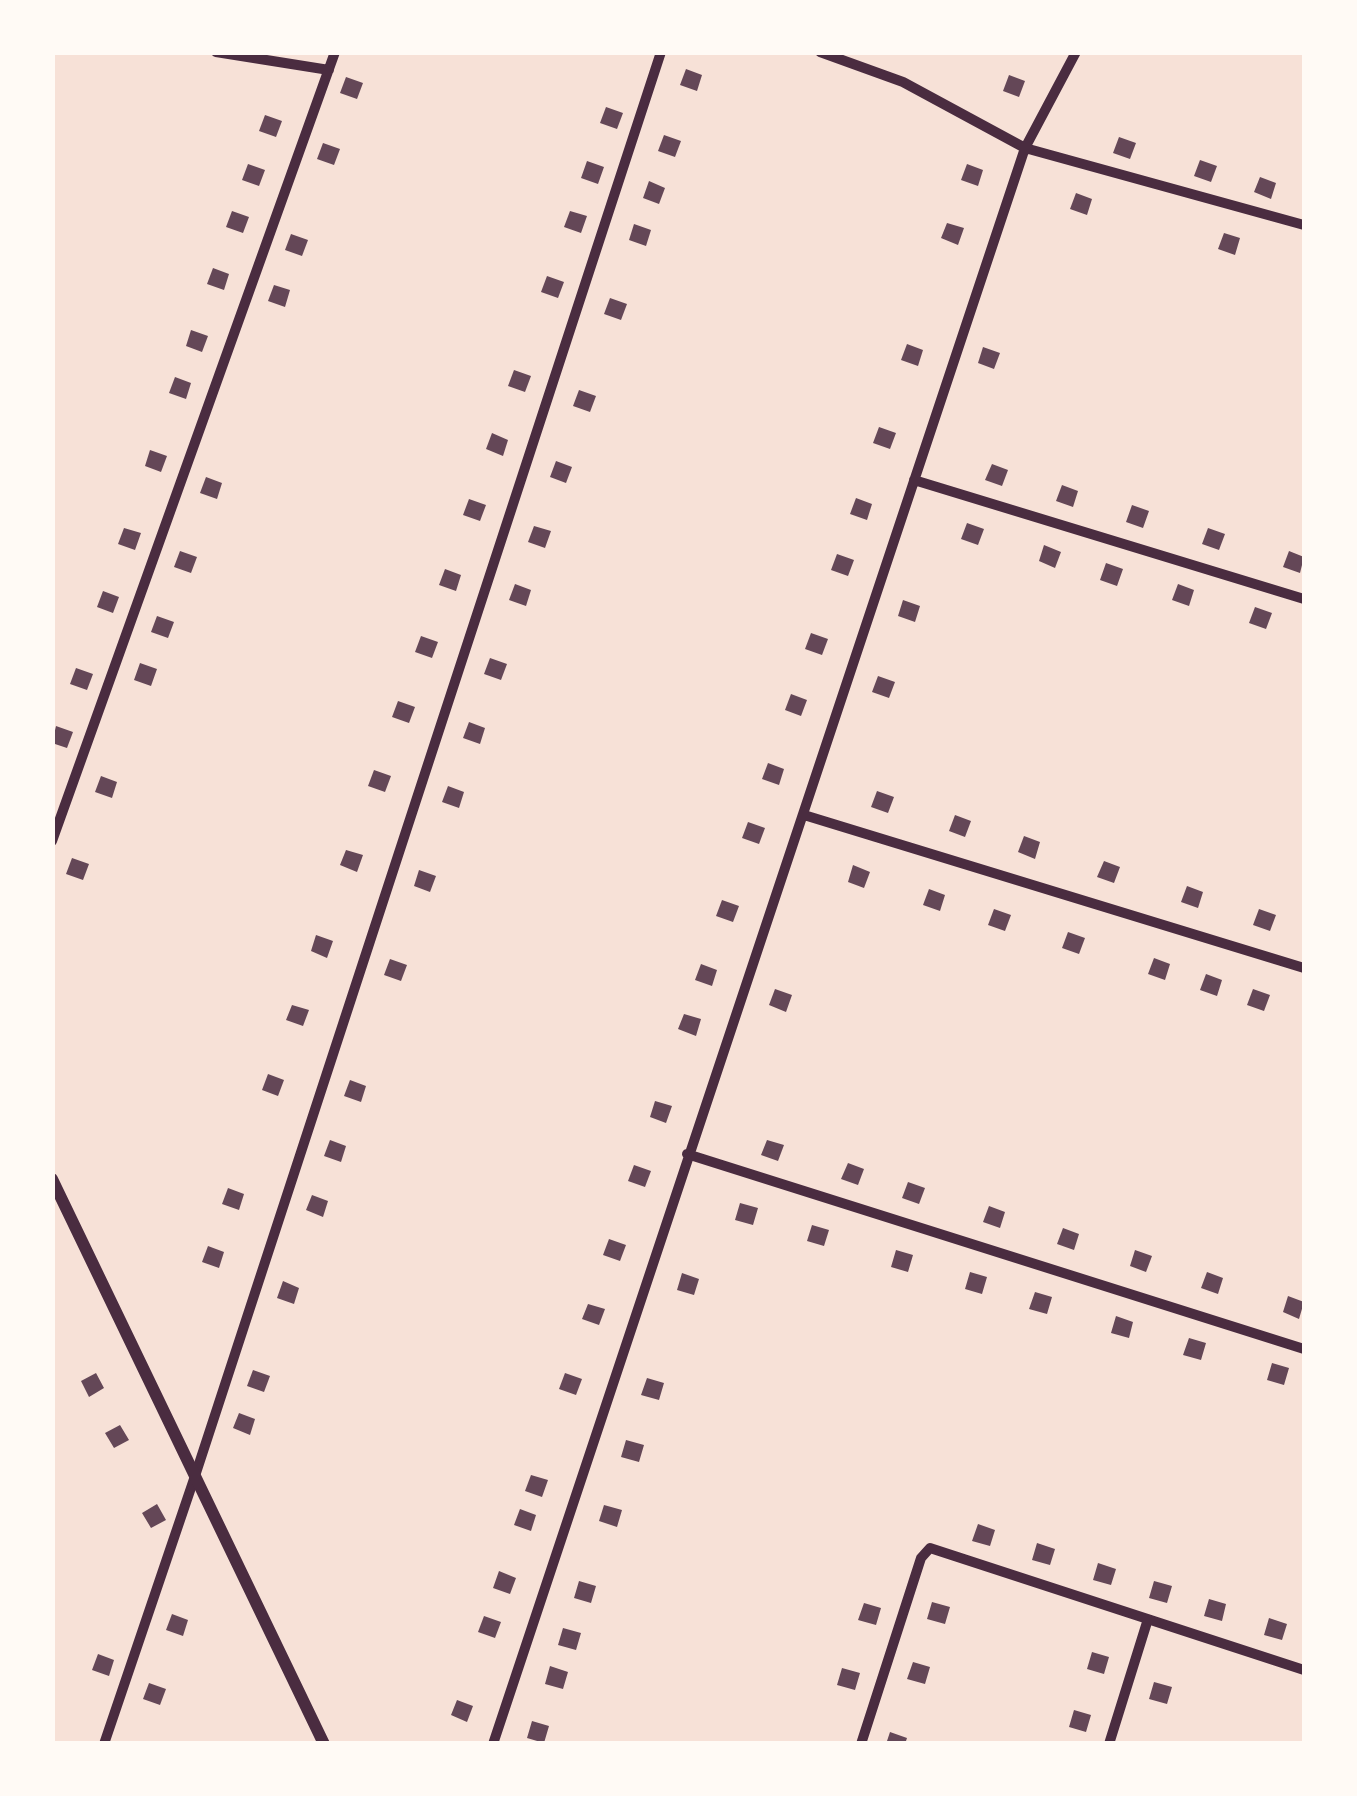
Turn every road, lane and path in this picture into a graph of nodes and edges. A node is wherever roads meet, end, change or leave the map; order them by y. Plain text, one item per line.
1 (216, 52) edge
2 (335, 52) edge
3 (661, 52) edge
4 (820, 52) edge
5 (1076, 52) edge
6 (329, 70) junction
7 (1025, 148) junction
8 (1304, 225) edge
9 (914, 480) junction
10 (1304, 599) edge
11 (804, 816) junction
12 (52, 842) edge
13 (1304, 968) edge
14 (688, 1154) junction
15 (52, 1179) edge
16 (1304, 1349) edge
17 (195, 1476) junction
18 (1148, 1618) junction
19 (1304, 1670) edge
20 (104, 1744) edge
21 (324, 1744) edge
22 (494, 1744) edge
23 (861, 1744) edge
24 (1109, 1744) edge

1 - 6 street
2 - 6 street
3 - 17 street
4 - 7 street
5 - 7 street
6 - 12 street
7 - 8 street
7 - 9 street
9 - 10 street
9 - 11 street
11 - 13 street
11 - 14 street
14 - 16 street
14 - 22 street
15 - 17 street
17 - 20 street
17 - 21 street
18 - 19 street
18 - 23 street
18 - 24 street

